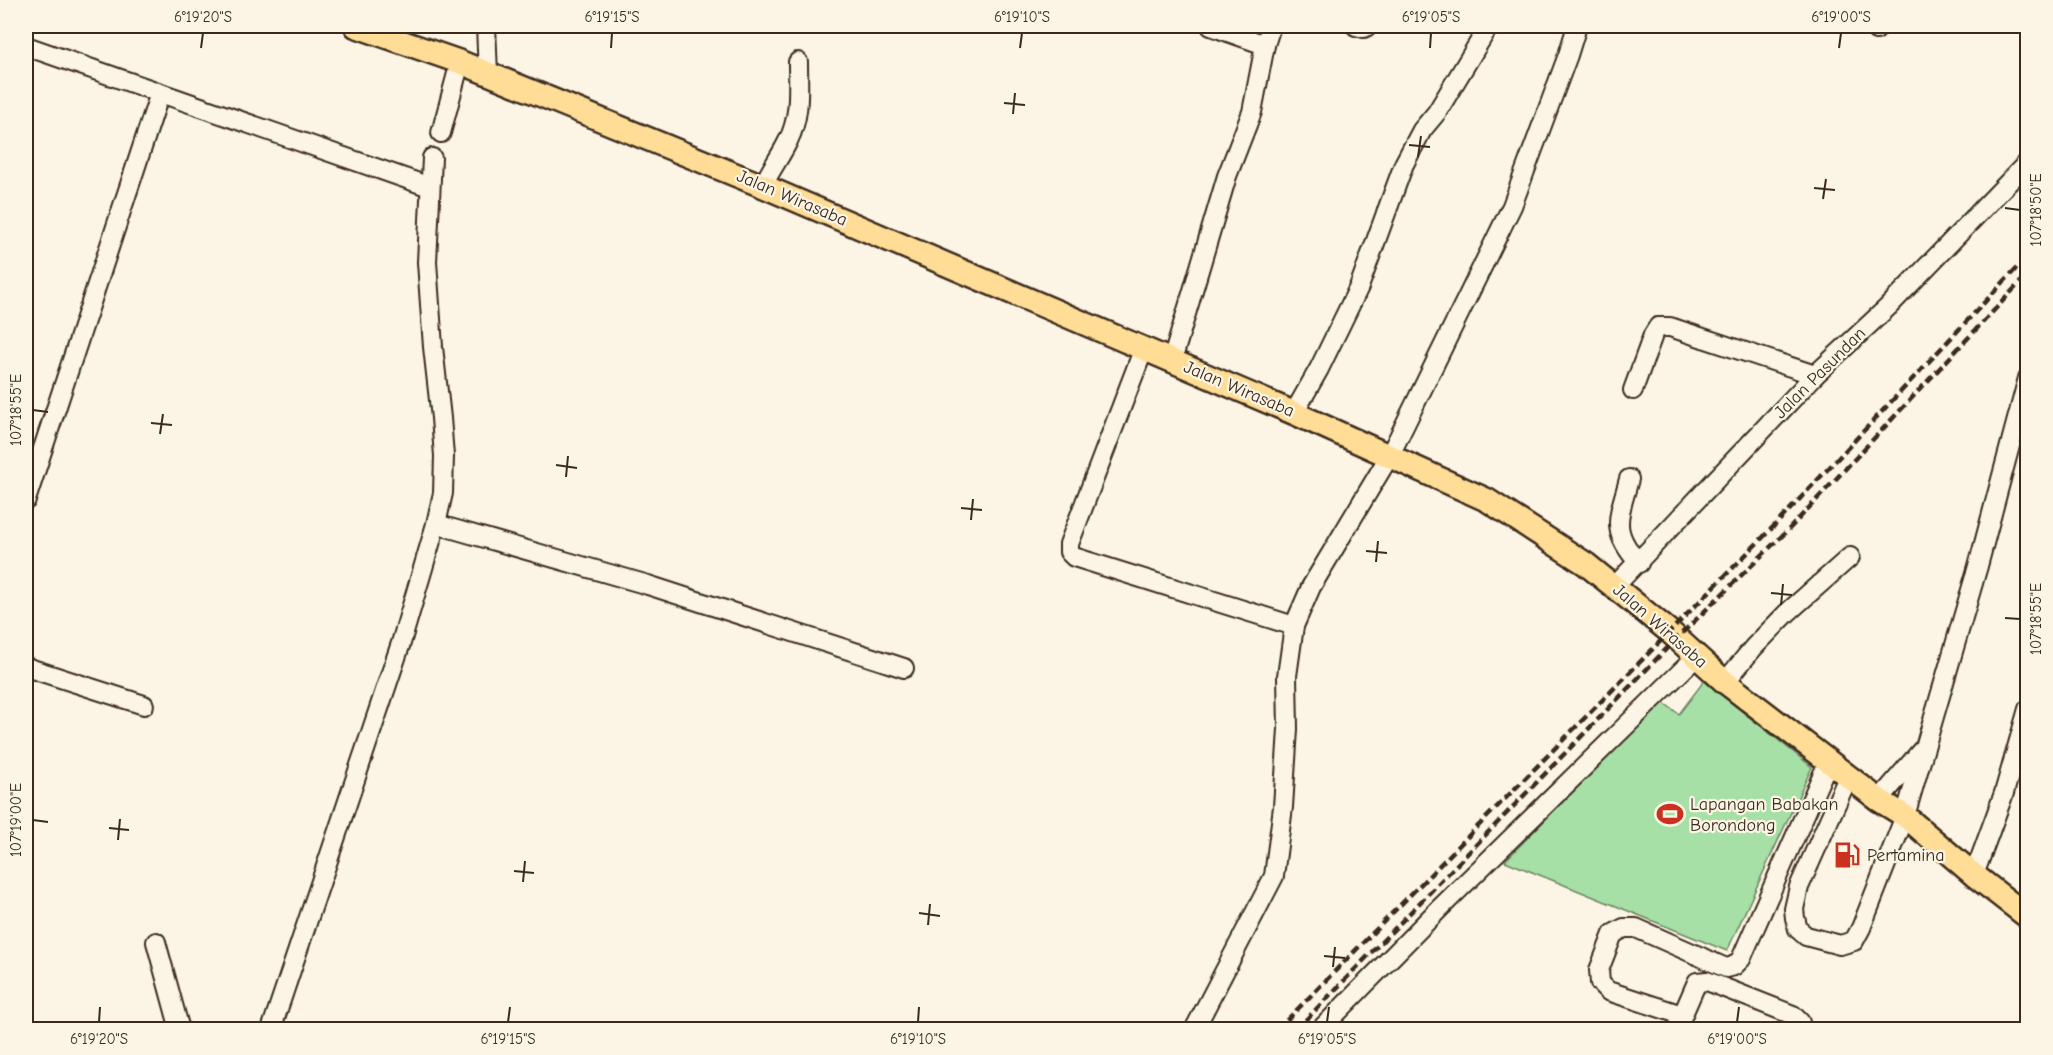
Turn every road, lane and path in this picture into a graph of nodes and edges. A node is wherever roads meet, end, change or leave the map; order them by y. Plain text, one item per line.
1 (356, 26) edge
2 (486, 26) edge
3 (1211, 26) edge
4 (1271, 26) edge
5 (1356, 26) edge
6 (1368, 26) edge
7 (1489, 26) edge
8 (1577, 26) edge
9 (1265, 45) junction
10 (26, 46) edge
11 (460, 62) junction
12 (798, 62) dead end
13 (488, 74) junction
14 (160, 93) junction
15 (441, 133) dead end
16 (432, 158) dead end
17 (2028, 162) edge
18 (763, 186) junction
19 (430, 187) junction
20 (1144, 348) junction
21 (1172, 361) junction
22 (1815, 375) junction
23 (2028, 378) edge
24 (1633, 390) dead end
25 (1294, 413) junction
26 (1390, 455) junction
27 (1629, 479) dead end
28 (26, 500) edge
29 (436, 524) junction
30 (1850, 557) dead end
31 (1639, 562) junction
32 (1615, 586) junction
33 (1294, 626) junction
34 (1697, 656) junction
35 (26, 667) edge
36 (904, 668) dead end
37 (1725, 682) junction
38 (144, 705) dead end
39 (2028, 709) edge
40 (1924, 747) junction
41 (1829, 760) junction
42 (1849, 775) junction
43 (1879, 800) junction
44 (1905, 816) junction
45 (1974, 875) junction
46 (2028, 917) edge
47 (156, 942) dead end
48 (1679, 1022) edge
49 (180, 1029) edge
50 (271, 1029) edge
51 (1194, 1029) edge
52 (1320, 1029) edge
53 (1801, 1029) edge

1 - 11 main road, Jalan Wirasaba
2 - 13 street
3 - 9 street
4 - 9 street
5 - 6 street
7 - 25 street
8 - 26 street
9 - 21 street
10 - 14 street
11 - 13 main road, Jalan Wirasaba
11 - 15 street
12 - 18 street
13 - 18 main road, Jalan Wirasaba
14 - 19 street
14 - 28 street
16 - 19 street
17 - 22 street, Jalan Pasundan
18 - 20 main road, Jalan Wirasaba
19 - 29 street
20 - 21 main road, Jalan Wirasaba
20 - 33 street
21 - 25 main road, Jalan Wirasaba
22 - 24 street
22 - 31 street, Jalan Pasundan
23 - 40 street
25 - 26 main road, Jalan Wirasaba
26 - 32 main road, Jalan Wirasaba
26 - 33 street
27 - 31 street
29 - 36 street
29 - 50 street
30 - 37 street
31 - 32 street, Jalan Pasundan
32 - 34 main road, Jalan Wirasaba
33 - 51 street
34 - 37 main road, Jalan Wirasaba
34 - 52 street
35 - 38 street
37 - 41 main road, Jalan Wirasaba
39 - 45 street
40 - 43 street
40 - 44 street
41 - 42 main road, Jalan Wirasaba
41 - 48 street
42 - 43 main road, Jalan Wirasaba
42 - 44 street
43 - 44 main road, Jalan Wirasaba
44 - 45 main road, Jalan Wirasaba
45 - 46 main road, Jalan Wirasaba
47 - 49 street
48 - 53 street

